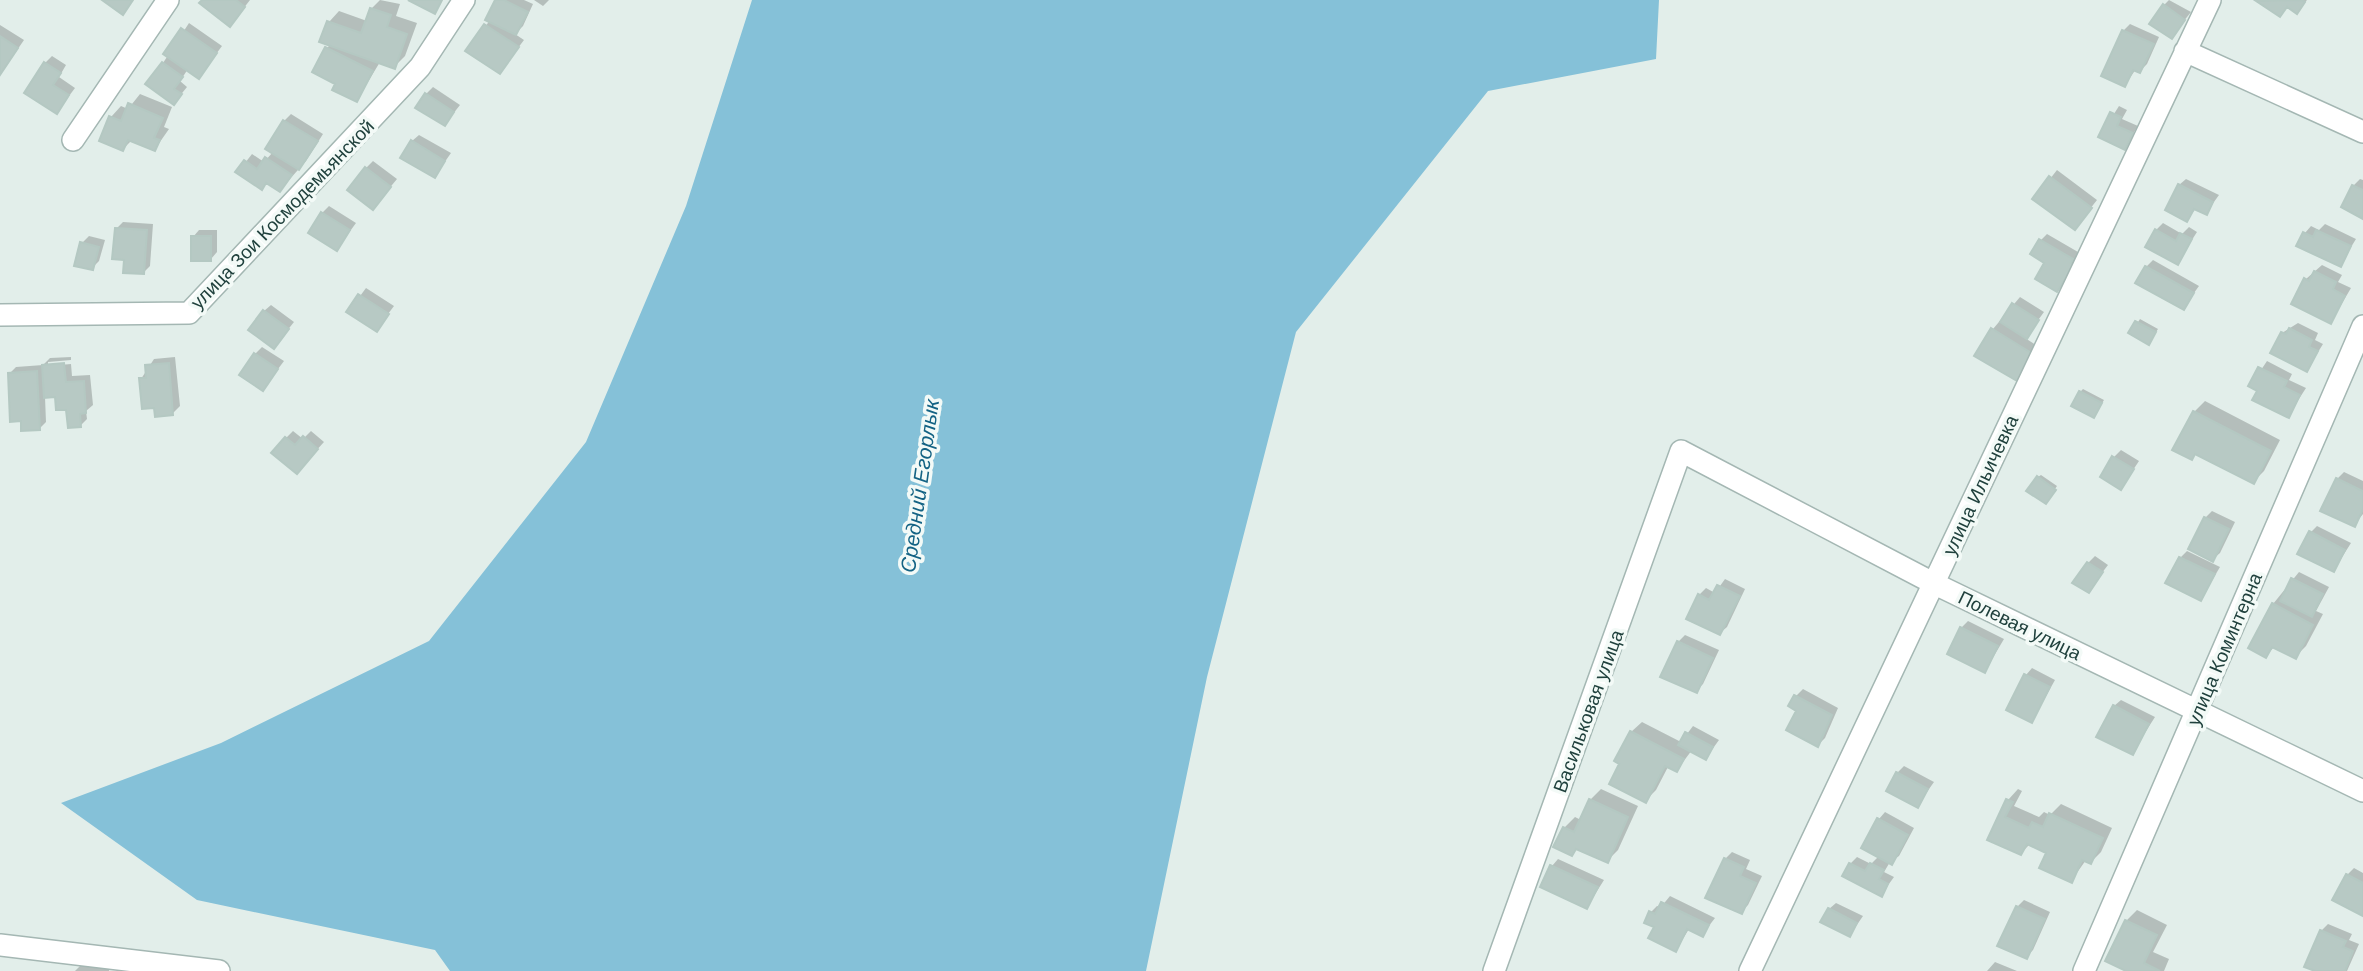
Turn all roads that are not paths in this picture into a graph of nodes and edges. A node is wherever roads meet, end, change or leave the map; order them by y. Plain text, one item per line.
1 (168, 0) edge
2 (464, 0) edge
3 (2210, 0) edge
4 (2186, 51) junction
5 (2363, 132) edge
6 (74, 141) dead end
7 (0, 315) edge
8 (2363, 326) edge
9 (1682, 451) joint
10 (1933, 583) junction
11 (2197, 711) junction
12 (2363, 791) edge
13 (0, 945) edge
14 (219, 971) edge
15 (1493, 971) edge
16 (1749, 971) edge
17 (2084, 971) edge

1 - 6 street
2 - 7 street, улица Зои Космодемьянской
3 - 4 street, улица Ильичевка
4 - 5 street
4 - 10 street, улица Ильичевка
8 - 11 street, улица Коминтерна
9 - 10 street, Полевая улица
9 - 15 street, Васильковая улица
10 - 11 street, Полевая улица
10 - 16 street, улица Ильичевка
11 - 12 street, Полевая улица
11 - 17 street, улица Коминтерна
13 - 14 street

